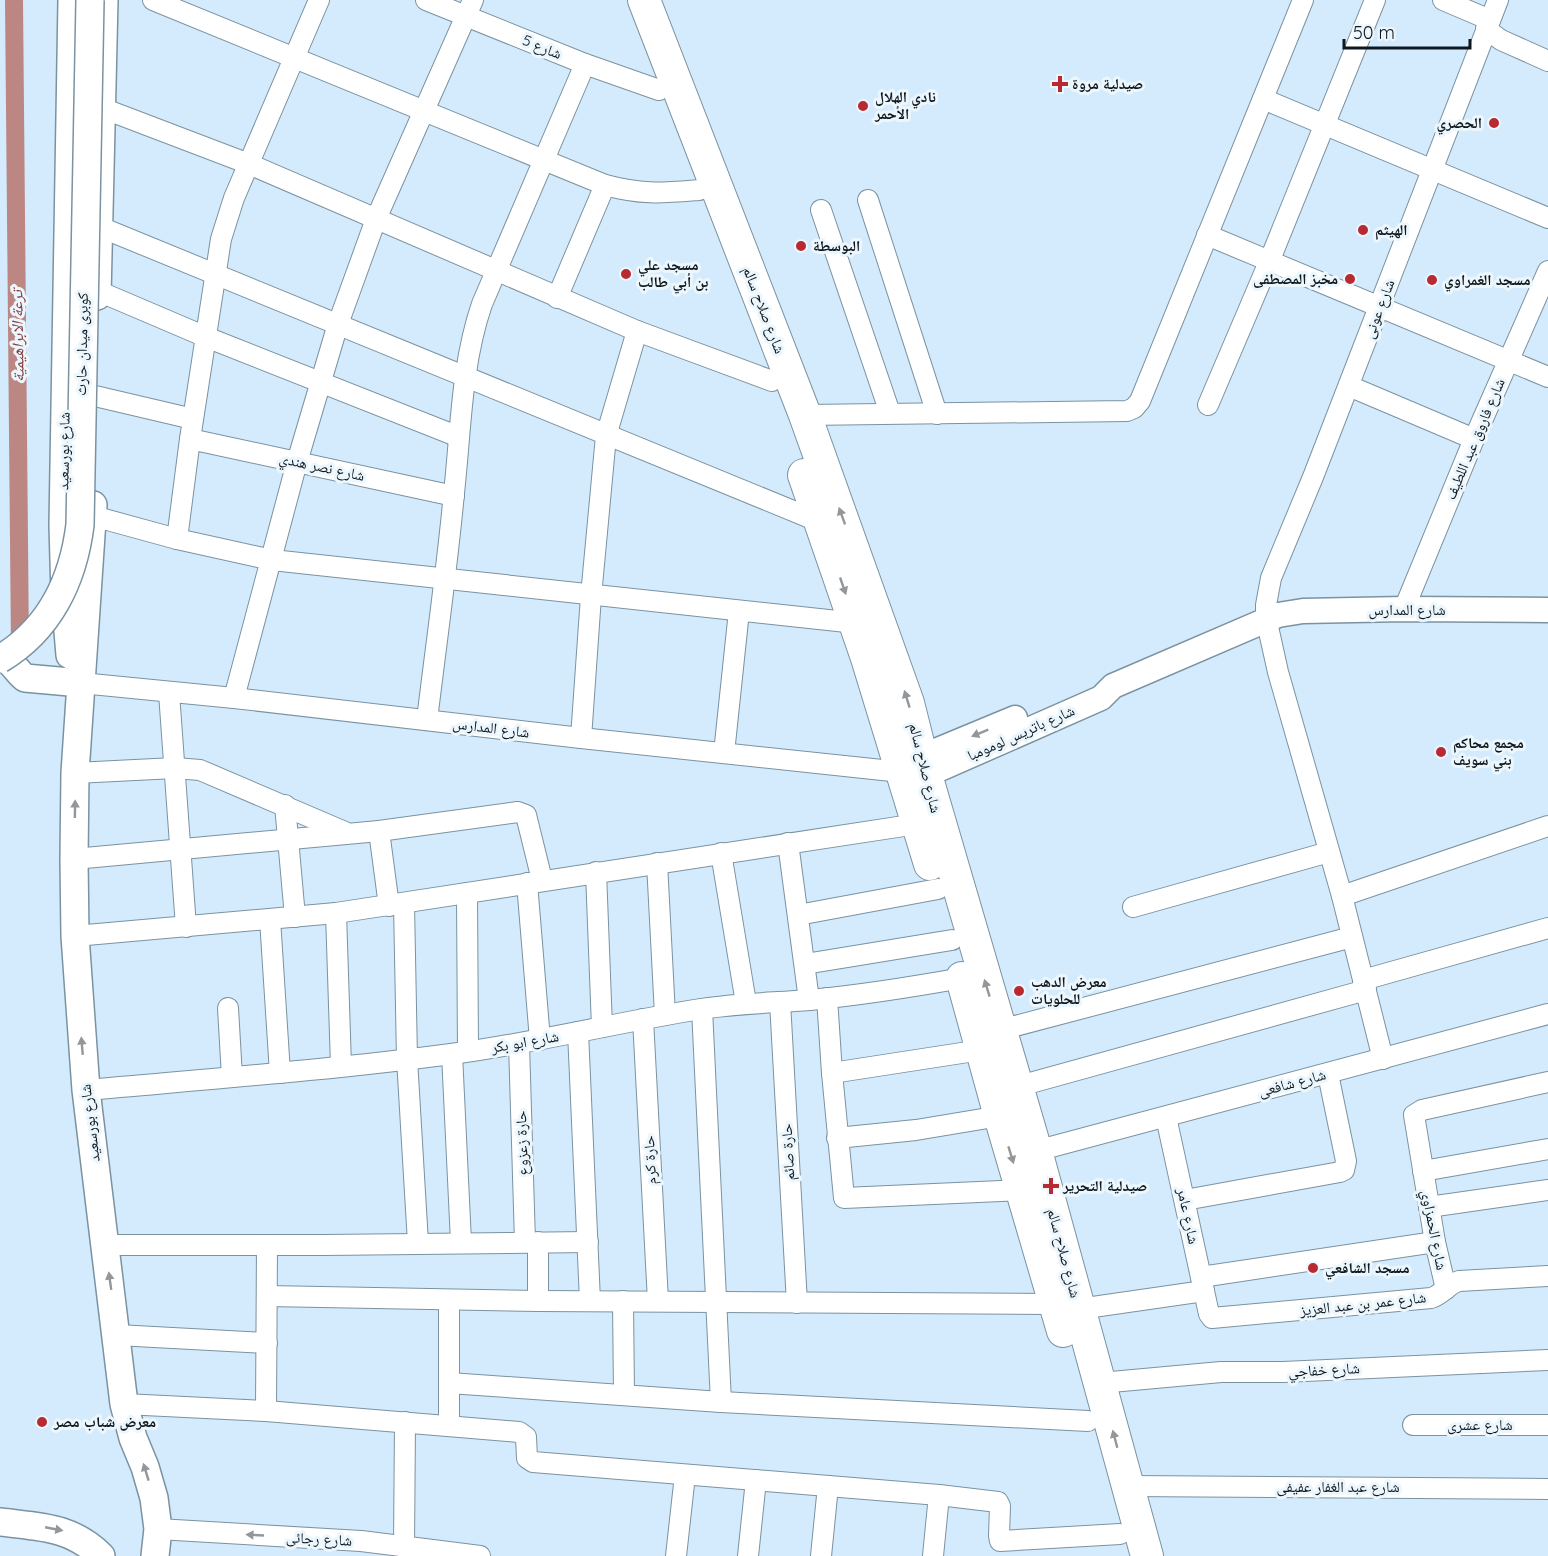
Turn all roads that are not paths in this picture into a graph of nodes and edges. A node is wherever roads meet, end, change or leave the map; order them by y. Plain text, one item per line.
1 (72, 0) edge
2 (90, 0) edge
3 (104, 0) edge
4 (153, 0) edge
5 (319, 0) edge
6 (426, 0) edge
7 (624, 0) edge
8 (644, 0) edge
9 (1303, 0) edge
10 (1375, 0) edge
11 (1443, 0) edge
12 (1498, 0) edge
13 (470, 8) edge
14 (1488, 25) junction
15 (295, 58) junction
16 (1548, 61) edge
17 (585, 64) junction
18 (659, 90) junction
19 (1263, 99) junction
20 (102, 108) junction
21 (423, 110) junction
22 (1324, 124) junction
23 (544, 160) junction
24 (249, 164) junction
25 (1432, 170) junction
26 (605, 185) junction
27 (699, 190) junction
28 (868, 200) dead end
29 (821, 210) dead end
30 (1548, 218) edge
31 (376, 219) junction
32 (100, 227) junction
33 (1207, 236) junction
34 (1269, 262) junction
35 (1548, 271) edge
36 (496, 272) junction
37 (216, 274) junction
38 (66, 284) junction
39 (98, 291) junction
40 (557, 298) junction
41 (1379, 308) junction
42 (338, 324) junction
43 (637, 331) junction
44 (206, 337) junction
45 (1509, 361) junction
46 (464, 376) junction
47 (1548, 377) edge
48 (321, 381) junction
49 (772, 381) junction
50 (1348, 386) junction
51 (95, 396) junction
52 (1208, 405) dead end
53 (890, 413) junction
54 (937, 414) junction
55 (804, 415) junction
56 (193, 419) junction
57 (606, 436) junction
58 (459, 437) junction
59 (190, 439) junction
60 (1474, 440) junction
61 (297, 462) junction
62 (454, 496) junction
63 (93, 516) junction
64 (820, 522) junction
65 (177, 539) junction
66 (272, 560) junction
67 (444, 579) junction
68 (591, 596) junction
69 (1404, 609) junction
70 (1548, 610) edge
71 (739, 611) junction
72 (1266, 618) junction
73 (856, 623) junction
74 (2, 658) edge
75 (70, 683) junction
76 (169, 693) junction
77 (234, 698) junction
78 (428, 720) junction
79 (581, 738) junction
80 (724, 753) junction
81 (175, 768) junction
82 (916, 768) junction
83 (75, 773) junction
84 (285, 805) junction
85 (916, 824) junction
86 (1548, 826) edge
87 (380, 831) junction
88 (348, 833) junction
89 (288, 838) junction
90 (788, 843) junction
91 (180, 848) junction
92 (1329, 852) junction
93 (721, 854) junction
94 (74, 858) junction
95 (657, 863) junction
96 (596, 872) junction
97 (535, 881) junction
98 (938, 889) junction
99 (467, 893) junction
100 (1341, 896) junction
101 (397, 905) junction
102 (1133, 907) dead end
103 (336, 913) junction
104 (798, 915) junction
105 (295, 917) junction
106 (270, 920) junction
107 (186, 927) junction
108 (1548, 928) edge
109 (75, 936) junction
110 (1352, 937) junction
111 (952, 940) junction
112 (805, 964) junction
113 (962, 978) junction
114 (1365, 985) junction
115 (818, 999) junction
116 (780, 1002) junction
117 (746, 1003) junction
118 (228, 1008) dead end
119 (702, 1009) junction
120 (1548, 1014) edge
121 (665, 1015) junction
122 (643, 1019) junction
123 (602, 1027) junction
124 (578, 1032) junction
125 (540, 1040) junction
126 (991, 1040) junction
127 (519, 1044) junction
128 (460, 1053) junction
129 (407, 1059) junction
130 (1383, 1059) junction
131 (341, 1066) junction
132 (280, 1073) junction
133 (832, 1073) junction
134 (1328, 1074) junction
135 (232, 1077) junction
136 (1548, 1082) edge
137 (1016, 1087) junction
138 (86, 1090) junction
139 (1000, 1116) junction
140 (1166, 1117) junction
141 (837, 1138) junction
142 (1548, 1149) edge
143 (1036, 1151) junction
144 (1423, 1171) junction
145 (1022, 1190) junction
146 (1548, 1190) edge
147 (1185, 1200) junction
148 (1429, 1207) junction
149 (461, 1242) junction
150 (532, 1242) junction
151 (588, 1242) junction
152 (1435, 1242) junction
153 (418, 1243) junction
154 (105, 1245) junction
155 (267, 1245) junction
156 (1548, 1276) edge
157 (1203, 1284) junction
158 (1446, 1289) junction
159 (267, 1296) junction
160 (449, 1299) junction
161 (538, 1301) junction
162 (590, 1301) junction
163 (622, 1301) junction
164 (658, 1301) junction
165 (717, 1302) junction
166 (796, 1303) junction
167 (1067, 1306) junction
168 (1210, 1315) joint
169 (117, 1335) junction
170 (267, 1343) junction
171 (1548, 1360) edge
172 (449, 1383) junction
173 (1100, 1383) junction
174 (624, 1395) junction
175 (721, 1402) junction
176 (124, 1404) junction
177 (266, 1411) junction
178 (1088, 1421) junction
179 (405, 1422) junction
180 (449, 1425) junction
181 (1413, 1425) dead end
182 (1548, 1425) edge
183 (685, 1475) junction
184 (756, 1480) junction
185 (828, 1486) junction
186 (1128, 1486) junction
187 (1548, 1489) edge
188 (939, 1496) junction
189 (0, 1522) edge
190 (158, 1529) junction
191 (1123, 1545) edge
192 (404, 1547) junction
193 (362, 1549) edge
194 (426, 1553) edge
195 (101, 1556) edge
196 (155, 1556) edge
197 (480, 1556) edge
198 (676, 1556) edge
199 (748, 1556) edge
200 (821, 1556) edge
201 (933, 1556) edge
202 (1146, 1556) edge

1 - 38 main road, شارع بورسعيد
2 - 74 main road, كوبرى ميدان حارث, bridge
3 - 20 main road, شارع بورسعيد
4 - 15 street
5 - 15 street
6 - 13 street, شارع 5
7 - 18 main road, شارع صلاح سالم
8 - 55 main road, شارع صلاح سالم
9 - 19 street
10 - 22 street
11 - 14 street
12 - 14 street, شارع عونى
13 - 17 street, شارع 5
13 - 21 street
14 - 16 street
14 - 25 street, شارع عونى
15 - 21 street
15 - 24 street
17 - 18 street, شارع 5
17 - 23 street
18 - 27 main road, شارع صلاح سالم
19 - 22 street
19 - 33 street
20 - 24 street
20 - 32 main road, شارع بورسعيد
21 - 23 street
21 - 31 street
22 - 25 street
22 - 34 street
23 - 26 street
23 - 36 street
24 - 31 street
24 - 37 street
25 - 30 street
25 - 41 street, شارع عونى
26 - 27 street
26 - 40 street
27 - 49 main road, شارع صلاح سالم
28 - 54 street
29 - 53 street
31 - 36 street
31 - 42 street
32 - 37 street
32 - 39 main road, شارع بورسعيد
33 - 34 street
33 - 54 street
34 - 41 street
34 - 52 street
35 - 45 street, شارع فاروق عبد اللطيف
36 - 40 street
36 - 46 street
37 - 42 street
37 - 44 street
38 - 39 main road
38 - 75 main road, شارع بورسعيد
39 - 44 street
39 - 51 main road, شارع بورسعيد
40 - 43 street
41 - 45 street
41 - 50 street, شارع عونى
42 - 46 street
42 - 48 street
43 - 49 street
43 - 57 street
44 - 48 street
44 - 56 street
45 - 47 street
45 - 60 street, شارع فاروق عبد اللطيف
46 - 57 street
46 - 58 street
48 - 58 street
48 - 61 street
49 - 64 main road, شارع صلاح سالم
50 - 60 street
50 - 72 street, شارع عونى
51 - 56 street
51 - 63 main road, شارع بورسعيد
53 - 54 street
53 - 55 street
82 -> 55 main road, شارع صلاح سالم
56 - 59 street
57 - 64 street
57 - 68 street
58 - 62 street
59 - 61 street, شارع نصر هندي
59 - 65 street
60 - 69 street, شارع فاروق عبد اللطيف
61 - 62 street, شارع نصر هندي
61 - 66 street
62 - 67 street
63 - 65 street
63 - 75 main road, شارع بورسعيد
64 -> 73 main road, شارع صلاح سالم
65 - 66 street
66 - 67 street
66 - 77 street
67 - 68 street
67 - 78 street
68 - 71 street
68 - 79 street
69 - 70 street, شارع المدارس
69 - 72 street, شارع المدارس
71 - 73 street
71 - 80 street
72 - 82 street, شارع باتريس لومومبا
72 - 92 street, شارع عونى
73 - 82 main road, شارع صلاح سالم
74 - 75 main road
75 - 76 street, شارع المدارس
75 - 83 main road, شارع بورسعيد
76 - 77 street, شارع المدارس
76 - 81 street
77 - 78 street, شارع المدارس
78 - 79 street, شارع المدارس
79 - 80 street, شارع المدارس
80 - 82 street, شارع المدارس
81 - 83 street
81 - 84 street
81 - 91 street
82 - 85 main road, شارع صلاح سالم
126 -> 82 main road, شارع صلاح سالم
94 -> 83 main road, شارع بورسعيد
84 - 88 street
84 - 89 street
85 - 90 street
85 - 98 main road, شارع صلاح سالم
86 - 100 street
87 - 88 street
87 - 97 street
87 - 101 street
88 - 89 street
89 - 91 street
89 - 105 street
90 - 93 street
90 - 104 street
91 - 94 street
91 - 107 street
92 - 100 street, شارع عونى
92 - 102 street
93 - 95 street
93 - 117 street
94 - 109 main road, شارع بورسعيد
95 - 96 street
95 - 121 street
96 - 97 street
96 - 123 street
97 - 99 street
97 - 125 street
98 - 104 street
98 - 111 main road, شارع صلاح سالم
99 - 101 street
99 - 128 street
100 - 110 street, شارع عونى
101 - 103 street
101 - 129 street
103 - 105 street
103 - 131 street
104 - 112 street
105 - 106 street
106 - 107 street
106 - 132 street
107 - 109 street
108 - 114 street
138 -> 109 main road, شارع بورسعيد
110 - 114 street, شارع عونى
110 - 126 street
111 - 112 street
111 - 113 main road, شارع صلاح سالم
112 - 115 street
113 - 115 street, شارع ابو بكر
113 - 126 main road, شارع صلاح سالم
114 - 130 street, شارع عونى
114 - 137 street
115 - 116 street, شارع ابو بكر
115 - 133 street
116 - 117 street, شارع ابو بكر
116 - 166 street, حارة صائم
117 - 119 street, شارع ابو بكر
118 - 135 street
119 - 121 street, شارع ابو بكر
119 - 165 street
120 - 130 street, شارع شافعى
121 - 122 street, شارع ابو بكر
122 - 123 street, شارع ابو بكر
122 - 164 street, حارة كرم
123 - 124 street, شارع ابو بكر
124 - 125 street, شارع ابو بكر
124 - 151 street
125 - 127 street, شارع ابو بكر
126 - 133 street
126 - 137 main road, شارع صلاح سالم
126 - 139 main road, شارع صلاح سالم
127 - 128 street, شارع ابو بكر
127 - 150 street, حارة زعزوع
128 - 129 street, شارع ابو بكر
128 - 149 street
129 - 131 street, شارع ابو بكر
129 - 153 street
130 - 134 street, شارع شافعى
131 - 132 street, شارع ابو بكر
132 - 135 street, شارع ابو بكر
133 - 141 street
134 - 140 street, شارع شافعى
134 - 147 street
135 - 138 street, شارع ابو بكر
136 - 144 street, شارع الحمزاوي
137 - 143 main road, شارع صلاح سالم
138 - 154 main road, شارع بورسعيد
139 - 141 street
139 -> 145 main road, شارع صلاح سالم
140 - 143 street, شارع شافعى
140 - 147 street, شارع عامر
141 - 145 street
142 - 144 street
143 - 167 main road, شارع صلاح سالم
144 - 148 street, شارع الحمزاوي
145 - 167 main road, شارع صلاح سالم
146 - 148 street
147 - 157 street, شارع عامر
148 - 152 street, شارع الحمزاوي
149 - 150 street
149 - 153 street
150 - 151 street
150 - 161 street, حارة زعزوع
151 - 162 street
152 - 157 street
152 - 158 street, شارع الحمزاوي
153 - 155 street
154 - 155 street
169 -> 154 main road, شارع بورسعيد
155 - 159 street
156 - 158 street, شارع عمر بن عبد العزيز
157 - 167 street
157 - 168 street, شارع عامر
158 - 168 street, شارع عمر بن عبد العزيز
159 - 160 street
159 - 170 street
160 - 161 street
160 - 172 street
161 - 162 street
162 - 163 street
163 - 164 street
163 - 174 street
164 - 165 street
165 - 166 street
165 - 175 street
166 - 167 street
167 - 173 main road, شارع صلاح سالم
167 - 178 main road, شارع صلاح سالم
169 - 170 street
169 - 176 main road, شارع بورسعيد
170 - 177 street
171 - 173 street, شارع خفاجي
172 - 174 street
172 - 180 street
186 -> 173 main road, شارع صلاح سالم
174 - 175 street
175 - 178 street
176 - 177 street
190 -> 176 main road, شارع بورسعيد
177 - 179 street
178 - 191 main road, شارع صلاح سالم
179 - 180 street
179 - 192 street
180 - 183 street
181 - 182 street, شارع عشرى
183 - 184 street
183 - 198 street
184 - 185 street
184 - 199 street
185 - 188 street
185 - 200 street
186 - 187 street, شارع عبد الغفار عفيفى
186 - 202 main road, شارع صلاح سالم
188 - 191 street
188 - 201 street
189 -> 195 main road
193 -> 190 street, شارع رجائى
190 - 196 main road, شارع بورسعيد
192 - 193 street, شارع رجائى
192 - 194 street, شارع رجائى
194 - 197 street, شارع رجائى

